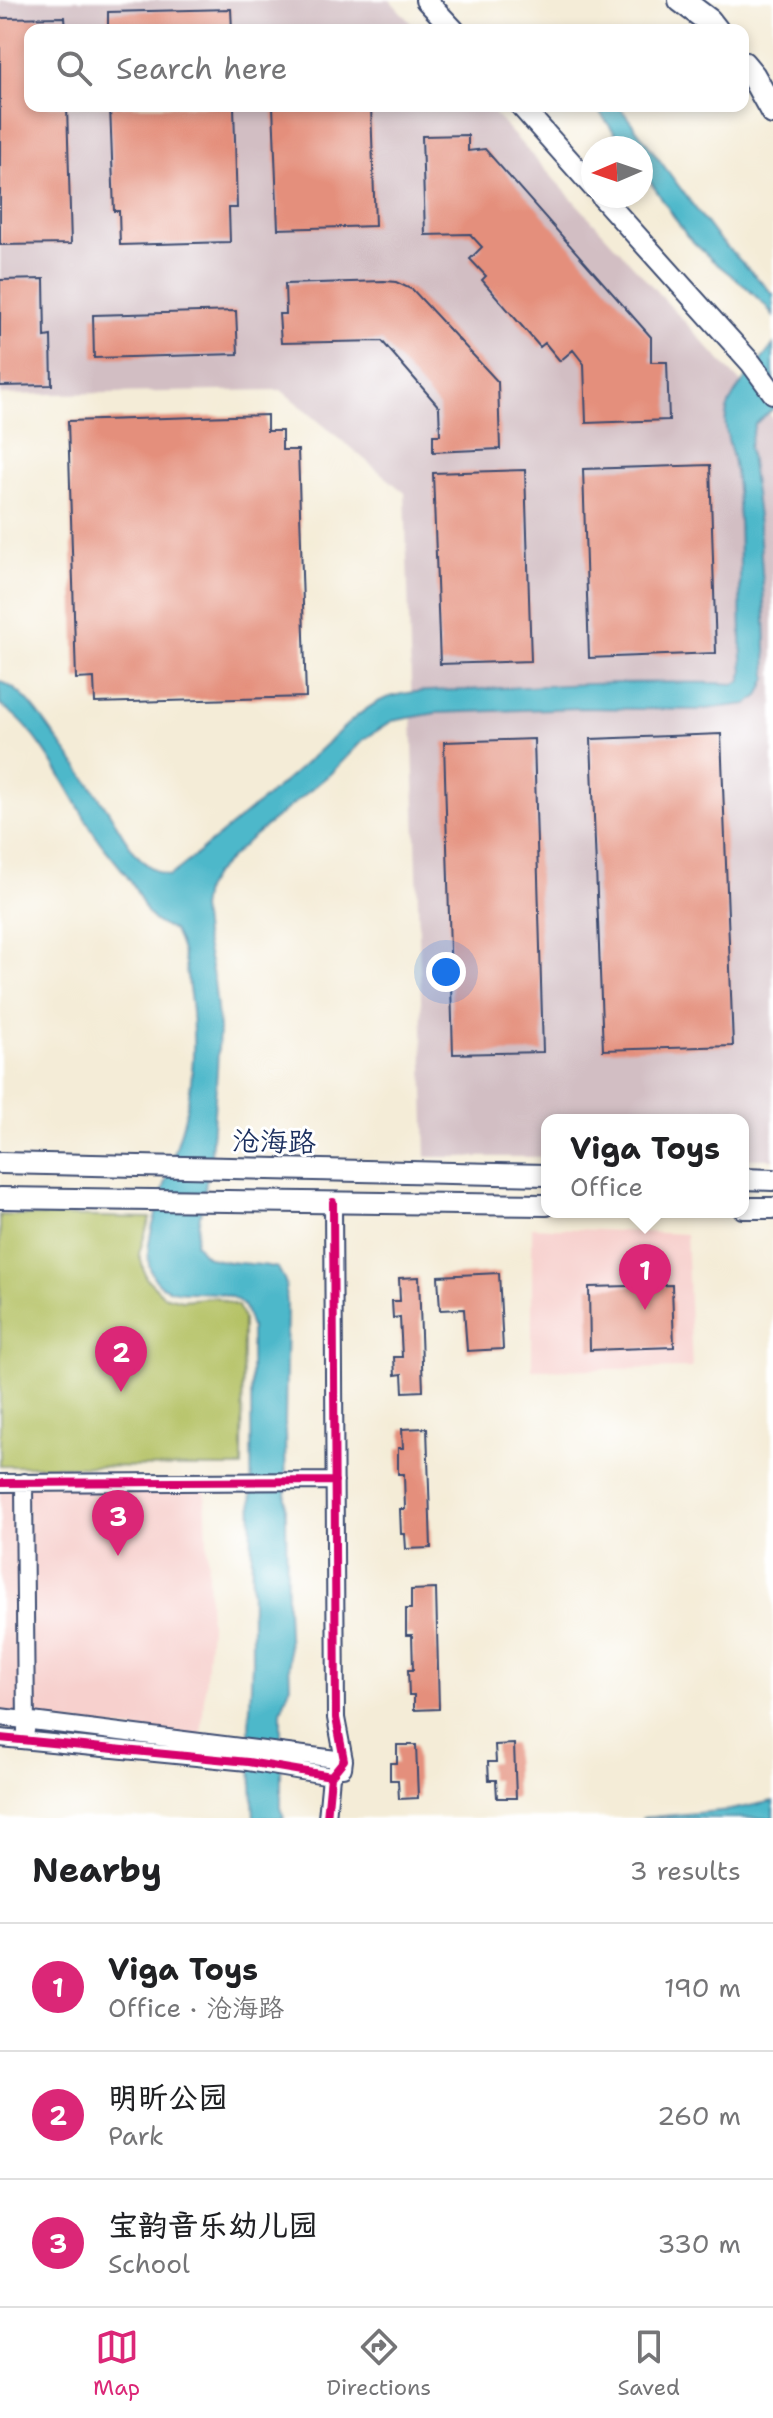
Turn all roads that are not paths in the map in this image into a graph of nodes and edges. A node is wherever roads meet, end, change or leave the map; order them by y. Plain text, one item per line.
1 (426, 0) edge
2 (681, 0) edge
3 (448, 24) edge
4 (711, 24) edge
5 (749, 71) edge
6 (526, 112) edge
7 (773, 112) edge
8 (581, 174) edge
9 (612, 208) edge
10 (773, 393) edge
11 (0, 1163) edge
12 (541, 1175) edge
13 (749, 1179) edge
14 (773, 1180) edge
15 (0, 1198) edge
16 (333, 1202) junction
17 (541, 1205) edge
18 (749, 1208) edge
19 (773, 1208) edge
20 (335, 1481) junction
21 (24, 1482) junction
22 (0, 1483) edge
23 (0, 1717) edge
24 (26, 1721) junction
25 (0, 1738) edge
26 (27, 1740) junction
27 (248, 1755) junction
28 (344, 1760) junction
29 (303, 1762) junction
30 (331, 1776) junction
31 (327, 1818) edge
32 (338, 1818) edge

1 - 3 main road
2 - 4 highway
5 - 7 highway
6 - 8 main road
9 - 10 main road
11 - 12 main road, 沧海路
13 - 14 main road
15 - 16 main road
16 - 17 main road
16 - 20 street
18 - 19 main road
20 - 21 street
20 - 28 street
21 - 22 street
21 - 24 street
23 - 24 street
24 - 26 street
24 - 27 street
25 - 26 street
26 - 27 street
27 - 29 street
28 - 29 street
28 - 30 street
28 - 32 street
29 - 30 street
30 - 31 street

